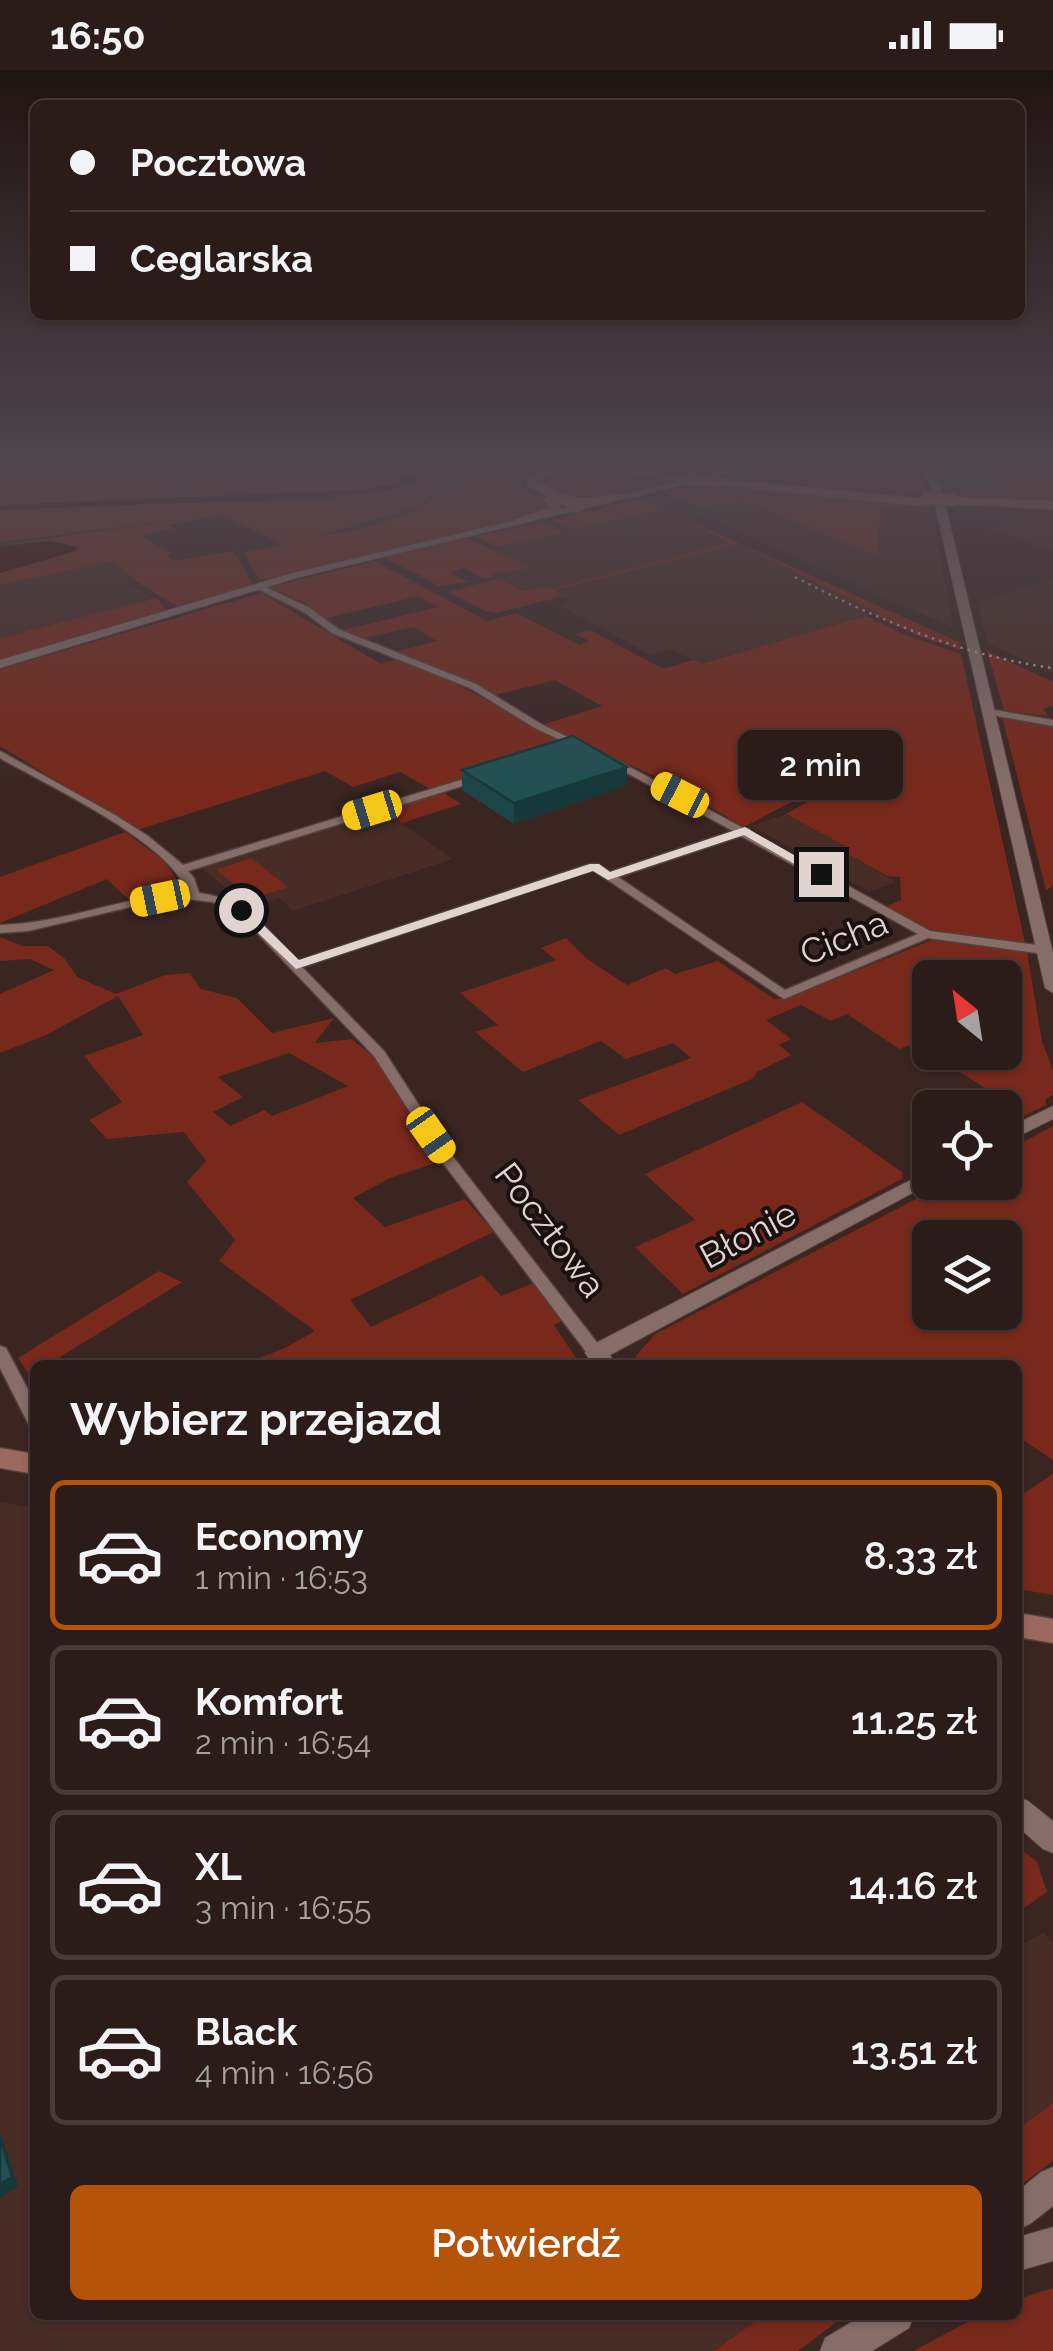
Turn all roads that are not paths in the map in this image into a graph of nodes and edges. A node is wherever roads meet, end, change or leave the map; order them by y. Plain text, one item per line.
1 (302, 575) edge
2 (957, 575) edge
3 (259, 586) junction
4 (0, 664) edge
5 (989, 712) junction
6 (1053, 722) edge
7 (0, 754) edge
8 (556, 754) edge
9 (603, 756) edge
10 (501, 770) edge
11 (745, 831) junction
12 (180, 869) junction
13 (608, 876) junction
14 (194, 896) junction
15 (0, 928) edge
16 (927, 934) junction
17 (1044, 950) junction
18 (296, 965) junction
19 (1053, 984) edge
20 (1053, 1112) edge
21 (1022, 1128) edge
22 (912, 1186) edge
23 (0, 1352) edge
24 (601, 1359) edge
25 (30, 1410) edge
26 (0, 1458) edge
27 (30, 1463) edge
28 (1022, 1627) edge
29 (1053, 1632) edge
30 (1022, 1813) edge
31 (1053, 1839) edge
32 (1053, 2184) edge
33 (1022, 2209) edge
34 (1053, 2244) edge
35 (1022, 2253) edge
36 (875, 2320) edge
37 (888, 2320) edge
38 (836, 2351) edge

1 - 3 street
2 - 5 street
3 - 4 street
3 - 8 street
5 - 6 street
5 - 17 street
7 - 12 street
9 - 11 street
10 - 12 street
11 - 13 street
11 - 16 street
12 - 14 street
13 - 16 street, Cicha
13 - 18 street
14 - 15 street
14 - 18 street, Pocztowa
16 - 17 street
17 - 19 street
18 - 24 street, Pocztowa
20 - 21 street
22 - 24 street, Błonie
23 - 25 street
26 - 27 main road
28 - 29 main road
30 - 31 street
32 - 33 street
34 - 35 street
36 - 38 street
37 - 38 street

